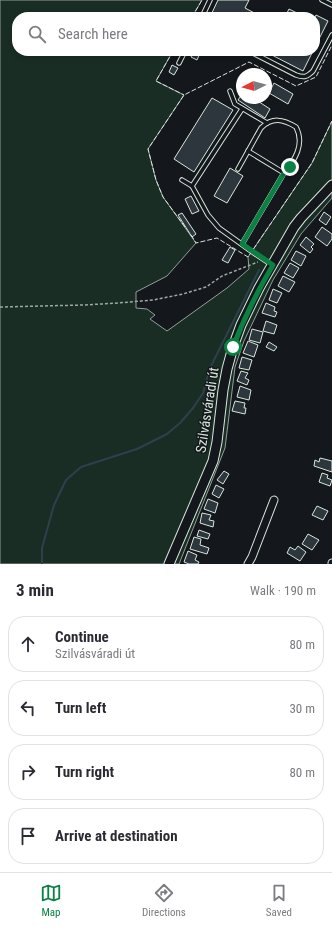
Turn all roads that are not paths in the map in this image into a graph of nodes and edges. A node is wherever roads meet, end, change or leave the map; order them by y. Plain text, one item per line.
1 (210, 0) edge
2 (322, 0) edge
3 (332, 5) edge
4 (204, 12) edge
5 (332, 35) edge
6 (183, 56) edge
7 (258, 56) edge
8 (180, 63) dead end
9 (230, 90) dead end
10 (242, 109) junction
11 (266, 123) junction
12 (248, 151) junction
13 (238, 169) dead end
14 (284, 173) junction
15 (182, 180) dead end
16 (332, 185) edge
17 (192, 186) junction
18 (242, 244) junction
19 (273, 265) junction
20 (274, 500) dead end
21 (169, 564) edge
22 (248, 564) edge

1 - 4 lane
2 - 3 lane
5 - 7 lane
6 - 8 lane
9 - 10 lane
10 - 11 lane
10 - 17 lane
11 - 12 lane
11 - 14 lane
12 - 13 lane
12 - 14 lane
14 - 18 lane
15 - 17 lane
16 - 19 main road, Szilvásváradi út
17 - 18 lane
18 - 19 lane
19 - 21 main road, Szilvásváradi út
20 - 22 street

